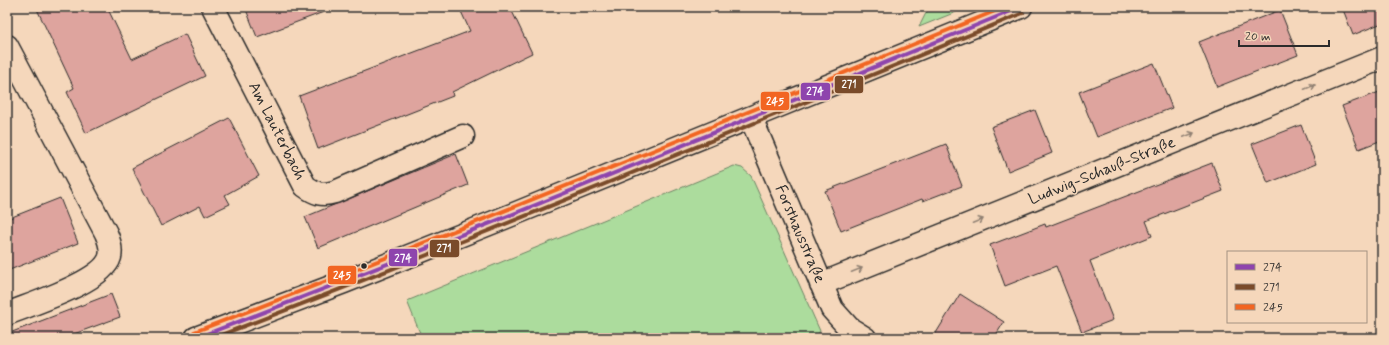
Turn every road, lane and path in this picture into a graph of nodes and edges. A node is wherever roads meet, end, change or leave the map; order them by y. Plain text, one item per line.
1 (213, 7) edge
2 (1010, 9) edge
3 (7, 46) edge
4 (1382, 58) edge
5 (751, 118) junction
6 (464, 136) dead end
7 (821, 284) junction
8 (7, 314) edge
9 (196, 338) edge
10 (864, 338) edge

1 - 6 street, Am Lauterbach
2 - 5 street
3 - 8 street
7 -> 4 street, Ludwig-Schauß-Straße
5 - 7 street, Forsthausstraße
5 - 9 street
7 - 10 street, Forsthausstraße

